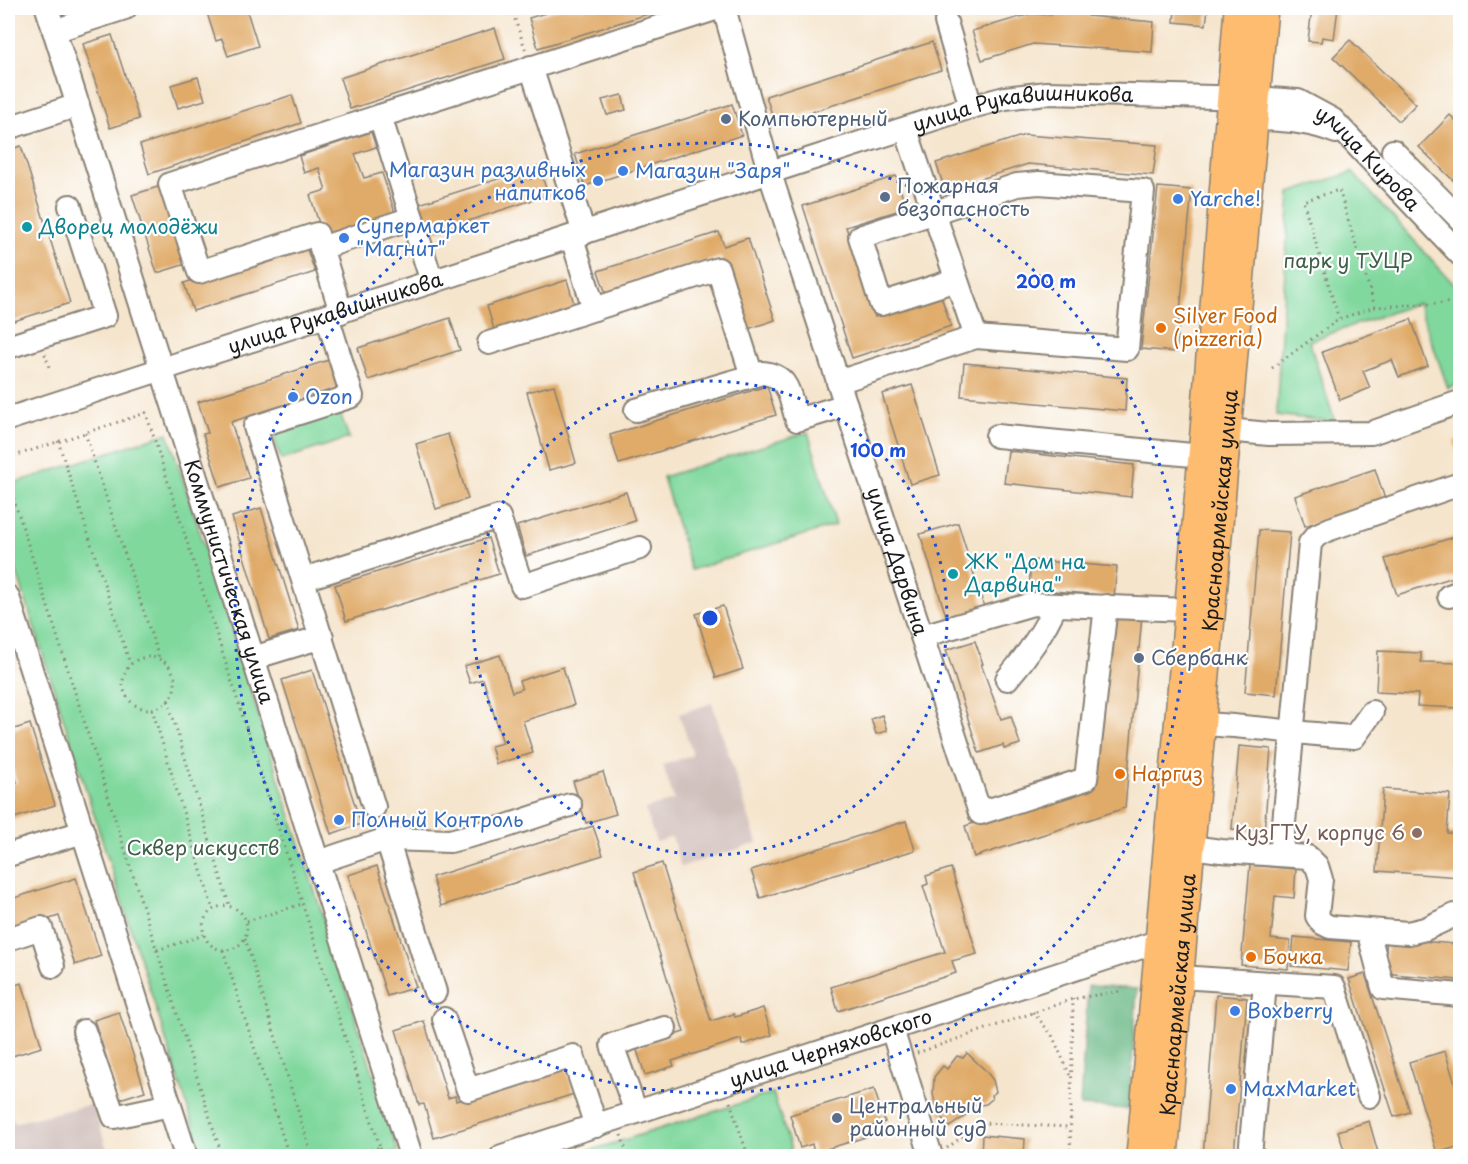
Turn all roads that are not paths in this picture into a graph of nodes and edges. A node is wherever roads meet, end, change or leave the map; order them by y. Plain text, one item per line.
1 (47, 8) edge
2 (126, 8) edge
3 (718, 8) edge
4 (724, 8) edge
5 (1238, 8) edge
6 (1264, 8) edge
7 (946, 22) dead end
8 (54, 31) junction
9 (531, 67) junction
10 (78, 105) junction
11 (971, 107) junction
12 (1242, 109) junction
13 (380, 116) junction
14 (8, 128) edge
15 (906, 130) junction
16 (1351, 140) joint
17 (1393, 151) dead end
18 (770, 174) junction
19 (70, 206) dead end
20 (934, 213) junction
21 (412, 218) junction
22 (1461, 219) edge
23 (578, 235) junction
24 (321, 248) junction
25 (1461, 254) edge
26 (956, 280) junction
27 (432, 282) junction
28 (594, 309) junction
29 (334, 314) junction
30 (976, 337) junction
31 (489, 343) dead end
32 (8, 347) edge
33 (162, 369) junction
34 (752, 375) junction
35 (838, 382) junction
36 (1461, 402) edge
37 (846, 405) junction
38 (636, 410) dead end
39 (8, 419) edge
40 (1227, 430) junction
41 (996, 436) dead end
42 (1202, 456) junction
43 (1461, 484) edge
44 (640, 548) dead end
45 (304, 579) junction
46 (8, 597) edge
47 (1056, 605) junction
48 (1106, 606) junction
49 (1188, 610) junction
50 (922, 636) junction
51 (322, 637) junction
52 (253, 658) junction
53 (1006, 679) dead end
54 (1372, 712) dead end
55 (1201, 724) junction
56 (1292, 733) junction
57 (570, 805) dead end
58 (374, 807) dead end
59 (83, 832) junction
60 (387, 839) junction
61 (1191, 847) junction
62 (8, 855) edge
63 (1281, 855) junction
64 (318, 861) junction
65 (1461, 915) edge
66 (1368, 930) junction
67 (8, 939) edge
68 (1171, 941) junction
69 (53, 966) dead end
70 (1180, 977) junction
71 (1264, 983) junction
72 (435, 992) dead end
73 (1461, 994) edge
74 (444, 1019) dead end
75 (665, 1028) dead end
76 (892, 1029) junction
77 (84, 1031) dead end
78 (1369, 1096) dead end
79 (170, 1105) junction
80 (636, 1112) junction
81 (596, 1126) junction
82 (938, 1153) edge
83 (186, 1156) edge
84 (411, 1156) edge
85 (502, 1156) edge
86 (1140, 1156) edge
87 (1164, 1156) edge
88 (1250, 1156) edge

1 - 8 street, Коммунистическая улица
2 - 8 street
3 - 9 street
4 - 18 street, улица Дарвина
5 - 12 main road, Красноармейская улица
6 - 12 main road, Красноармейская улица
7 - 11 street
8 - 10 street, Коммунистическая улица
9 - 13 street
9 - 23 street
10 - 14 street
10 - 33 street, Коммунистическая улица
11 - 12 street, улица Рукавишникова
11 - 15 street, улица Рукавишникова
12 - 16 street, улица Рукавишникова
12 - 40 main road, Красноармейская улица
12 - 42 main road, Красноармейская улица
13 - 21 street
13 - 24 street
15 - 18 street, улица Рукавишникова
15 - 20 street
16 - 25 street, улица Кирова
17 - 22 street
18 - 23 street, улица Рукавишникова
18 - 35 street, улица Дарвина
19 - 32 street
20 - 26 street
20 - 26 street
20 - 30 street
21 - 24 street
21 - 27 street
23 - 27 street, улица Рукавишникова
23 - 28 street
24 - 29 street
26 - 30 street
27 - 29 street, улица Рукавишникова
28 - 31 street
28 - 34 street
29 - 33 street, улица Рукавишникова
29 - 45 street
30 - 35 street
33 - 39 street, улица Рукавишникова
33 - 52 street, Коммунистическая улица
34 - 37 street
34 - 38 street
35 - 37 street, улица Дарвина
36 - 40 street
37 - 50 street, улица Дарвина
40 - 55 main road, Красноармейская улица
41 - 42 street
42 - 49 main road, Красноармейская улица
43 - 56 street
44 - 45 street
45 - 51 street
46 - 59 street
47 - 48 street
47 - 50 street
47 - 53 street
48 - 49 street
48 - 50 street, улица Дарвина
49 - 68 main road, Красноармейская улица
51 - 52 street
51 - 58 street
52 - 64 street, Коммунистическая улица
54 - 56 street
55 - 56 street
55 - 61 main road, Красноармейская улица
56 - 63 street
57 - 60 street
59 - 62 street
59 - 79 street
60 - 64 street
60 - 72 street
61 - 63 street
61 - 68 main road, Красноармейская улица
63 - 66 street
64 - 84 street, Коммунистическая улица
65 - 66 street
66 - 73 street
67 - 69 street
68 - 70 main road, Красноармейская улица
68 - 76 street, улица Черняховского
68 - 86 main road, Красноармейская улица
70 - 71 street
70 - 87 main road, Красноармейская улица
71 - 78 street
71 - 88 street
74 - 81 street
75 - 80 street
76 - 80 street, улица Черняховского
76 - 82 street
77 - 79 street
79 - 83 street
80 - 81 street, улица Черняховского
81 - 85 street, улица Черняховского

